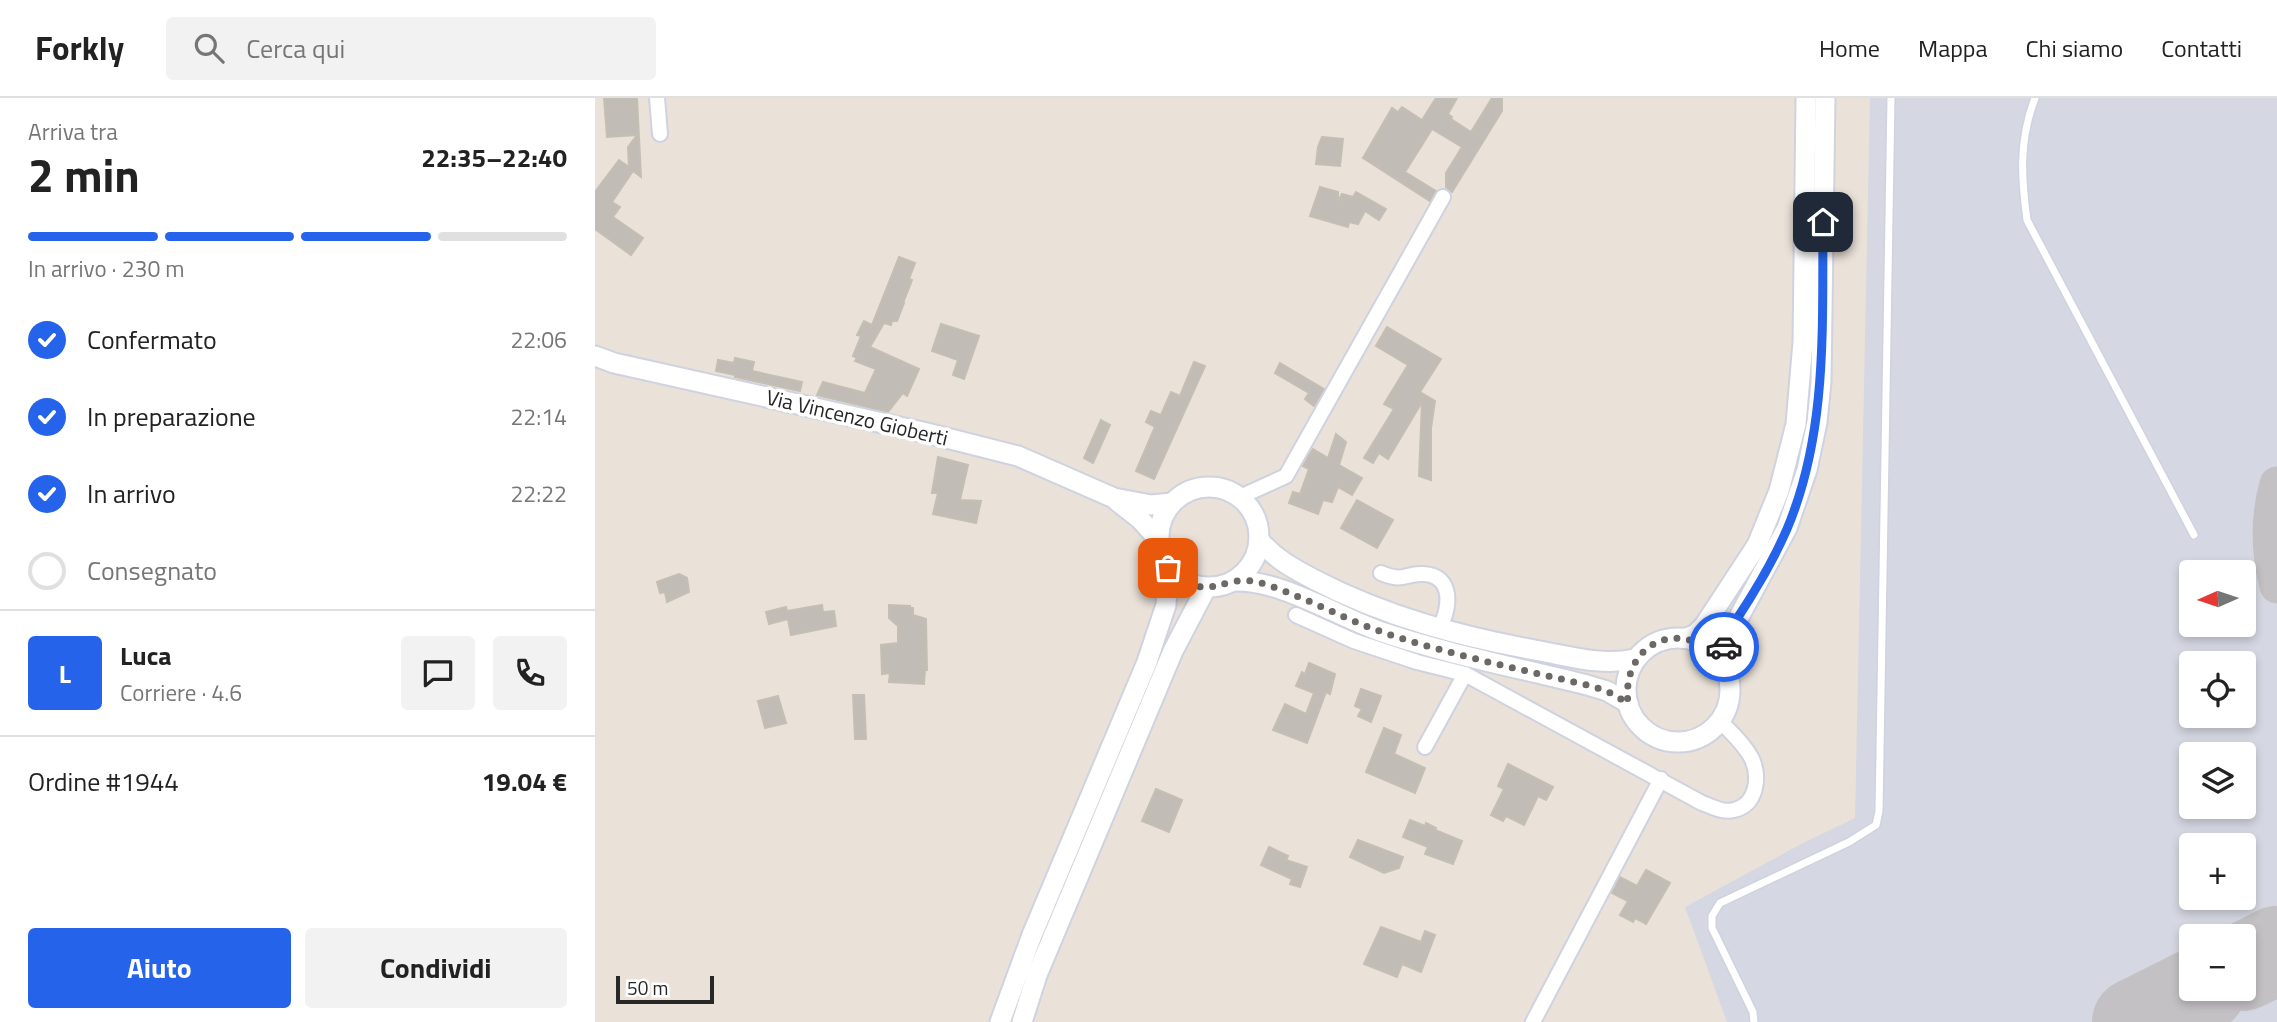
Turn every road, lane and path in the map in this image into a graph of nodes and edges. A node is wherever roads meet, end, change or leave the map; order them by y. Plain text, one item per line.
1 (657, 98) edge
2 (1805, 98) edge
3 (1825, 98) edge
4 (1891, 98) edge
5 (2035, 98) edge
6 (660, 134) dead end
7 (1443, 197) dead end
8 (595, 356) edge
9 (1240, 497) junction
10 (1114, 498) junction
11 (1172, 503) junction
12 (2194, 535) dead end
13 (1158, 539) junction
14 (1259, 540) junction
15 (1168, 568) junction
16 (1381, 573) dead end
17 (1235, 581) junction
18 (1206, 588) junction
19 (1296, 615) dead end
20 (1439, 629) junction
21 (1687, 638) junction
22 (1636, 659) junction
23 (1722, 662) junction
24 (1465, 674) junction
25 (1628, 703) junction
26 (1720, 721) junction
27 (1425, 747) dead end
28 (1661, 779) junction
29 (1000, 1022) edge
30 (1022, 1022) edge
31 (1533, 1022) edge
32 (1754, 1022) edge

1 - 6 street
2 - 21 main road
3 - 23 main road
4 - 32 lane
5 - 12 lane
7 - 9 street
8 - 10 main road, Via Vincenzo Gioberti
9 - 11 main road
9 - 14 main road
10 - 11 main road, Via Vincenzo Gioberti
10 - 13 main road, Via Vincenzo Gioberti
11 - 13 main road
13 - 15 main road
14 - 17 main road
14 - 20 main road
15 - 18 main road
15 - 29 main road
16 - 20 street
17 - 18 main road
17 - 25 main road
18 - 30 main road
19 - 24 street
20 - 22 main road
21 - 22 main road
21 - 23 main road
22 - 25 main road
23 - 26 main road
24 - 27 street
24 - 28 street
25 - 26 main road
26 - 28 street
28 - 31 street

